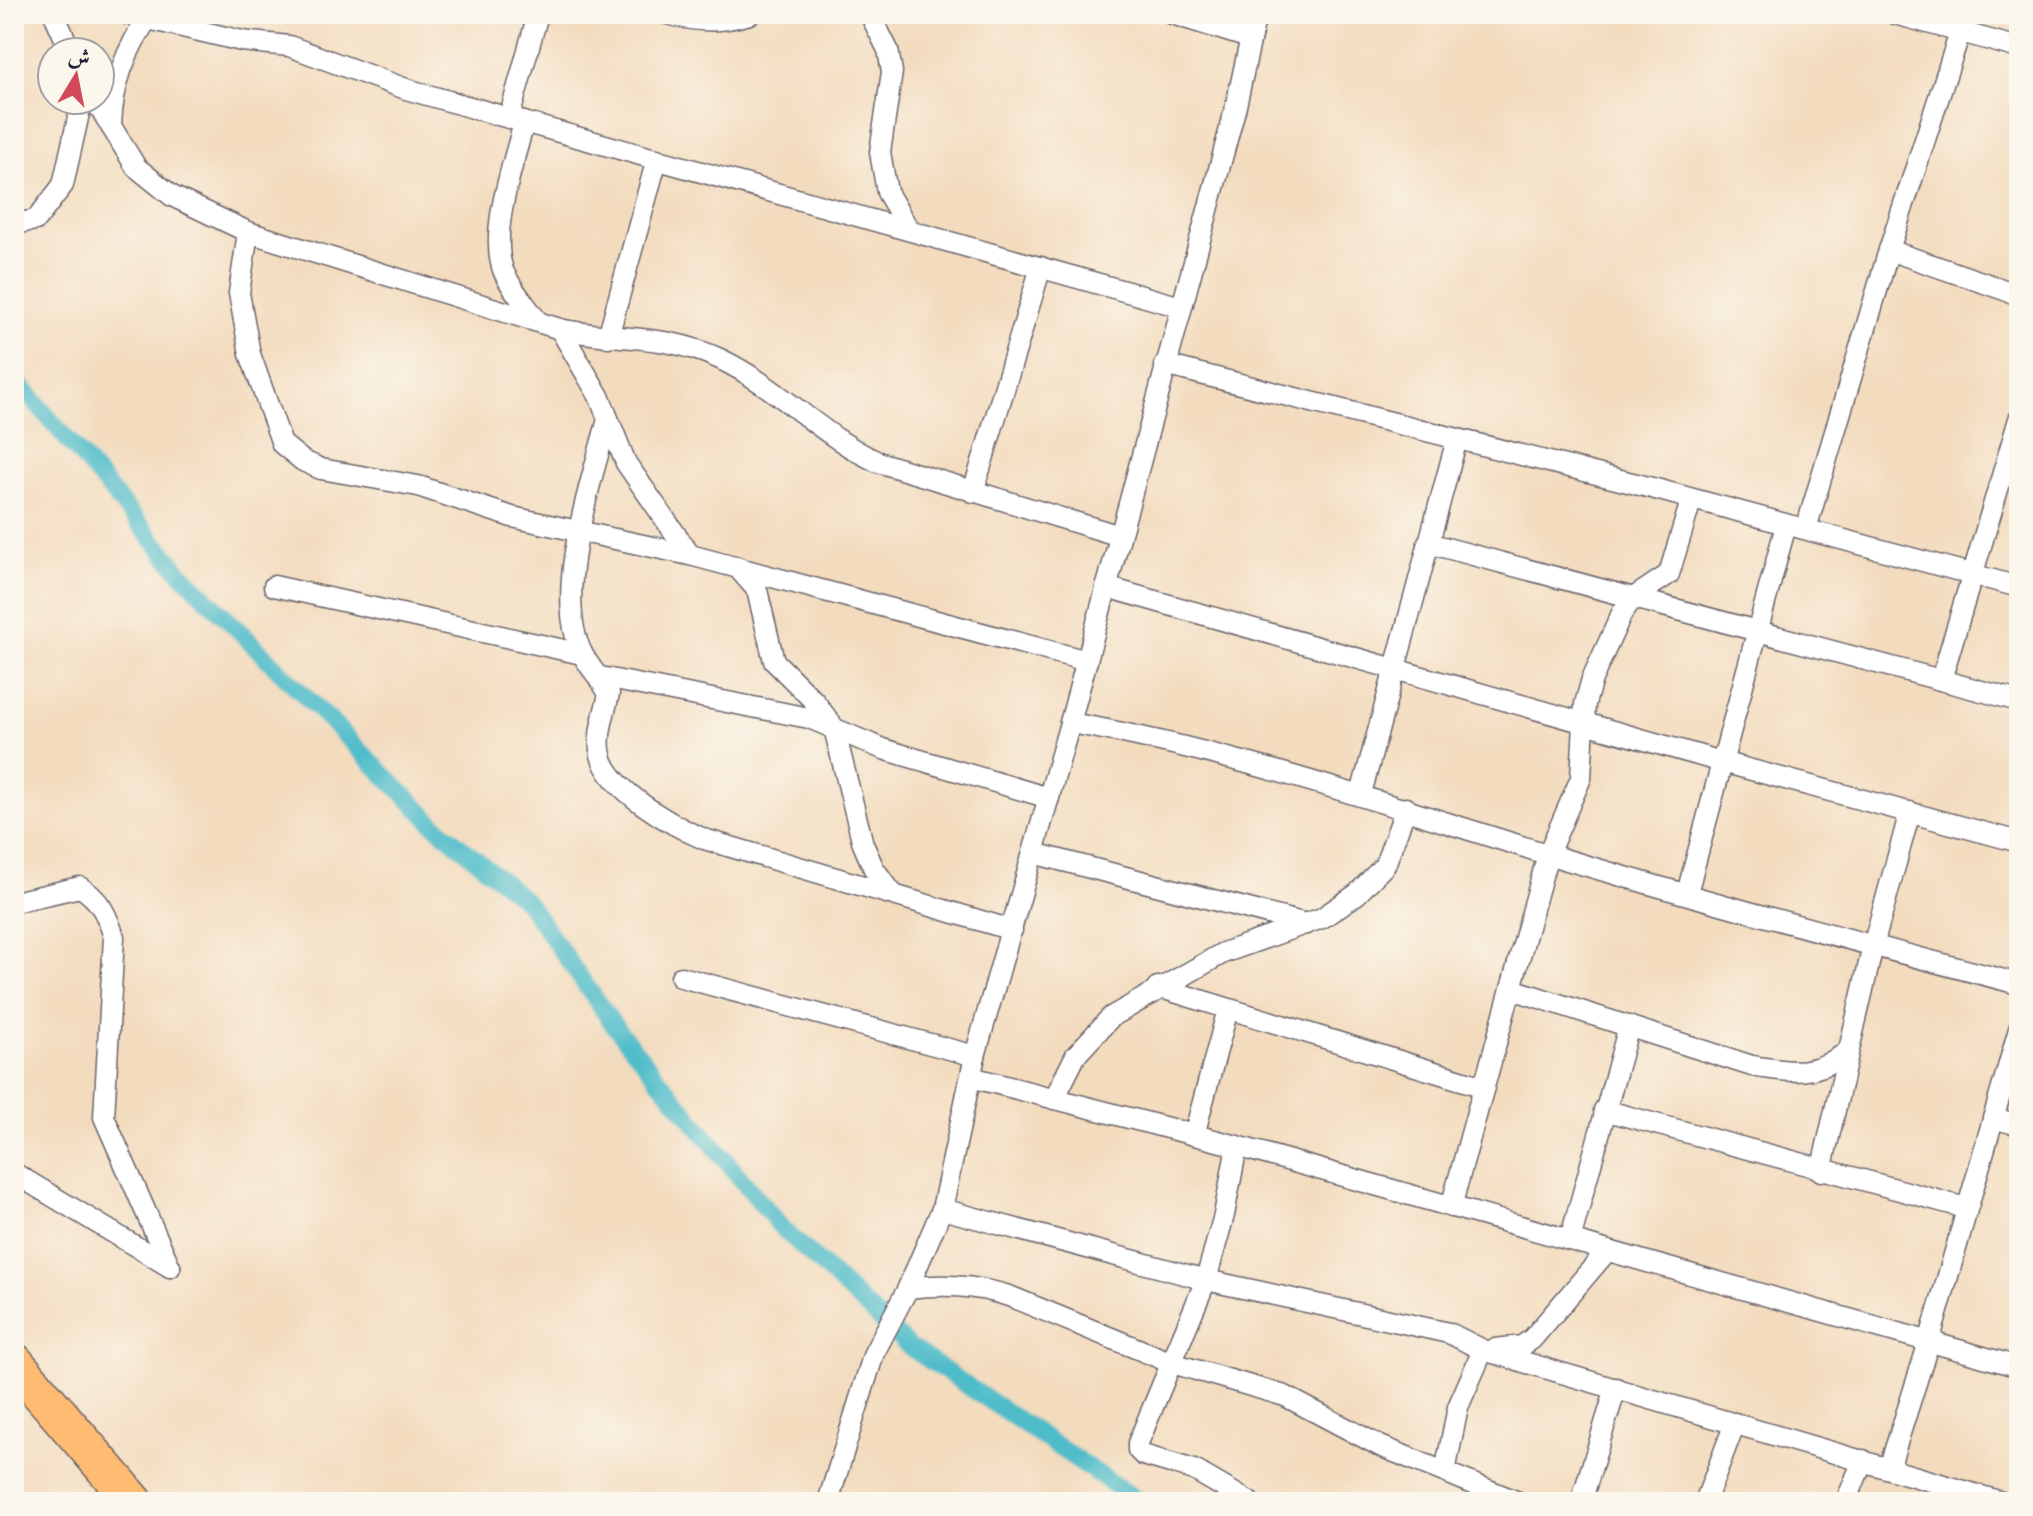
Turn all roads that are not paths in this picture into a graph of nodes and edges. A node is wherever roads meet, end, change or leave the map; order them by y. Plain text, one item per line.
1 (54, 14) edge
2 (538, 14) edge
3 (667, 14) edge
4 (750, 14) edge
5 (870, 14) edge
6 (1172, 14) edge
7 (1256, 14) edge
8 (1895, 14) edge
9 (141, 16) edge
10 (1963, 24) edge
11 (64, 36) edge
12 (1249, 38) junction
13 (2019, 48) edge
14 (78, 116) edge
15 (105, 116) edge
16 (516, 120) junction
17 (111, 126) junction
18 (657, 159) junction
19 (14, 224) edge
20 (909, 230) junction
21 (248, 232) junction
22 (1889, 250) junction
23 (1041, 267) junction
24 (2019, 295) edge
25 (1181, 307) junction
26 (538, 322) junction
27 (560, 329) junction
28 (608, 337) junction
29 (1165, 365) junction
30 (608, 419) junction
31 (2019, 419) edge
32 (1457, 439) junction
33 (973, 492) junction
34 (1691, 501) junction
35 (1796, 527) junction
36 (577, 533) junction
37 (1120, 536) junction
38 (1428, 543) junction
39 (690, 555) junction
40 (737, 567) junction
41 (1973, 575) junction
42 (274, 586) dead end
43 (1106, 587) junction
44 (2019, 587) edge
45 (1633, 598) junction
46 (1758, 630) junction
47 (582, 654) junction
48 (1087, 661) junction
49 (1392, 669) junction
50 (600, 677) junction
51 (1941, 680) junction
52 (2019, 701) edge
53 (1070, 723) junction
54 (1585, 723) junction
55 (834, 728) junction
56 (1722, 762) junction
57 (1361, 794) junction
58 (1049, 798) junction
59 (1406, 808) junction
60 (1910, 812) junction
61 (2019, 842) edge
62 (1033, 853) junction
63 (1548, 854) junction
64 (1687, 893) junction
65 (893, 894) junction
66 (14, 902) edge
67 (1306, 924) junction
68 (1012, 930) junction
69 (1873, 946) junction
70 (681, 977) dead end
71 (2019, 984) edge
72 (1158, 987) junction
73 (1512, 989) junction
74 (1228, 1009) junction
75 (1629, 1026) junction
76 (2019, 1029) edge
77 (1847, 1052) junction
78 (975, 1056) junction
79 (971, 1077) junction
80 (1484, 1087) junction
81 (1054, 1099) junction
82 (1604, 1110) junction
83 (1993, 1118) junction
84 (2019, 1125) edge
85 (1194, 1135) junction
86 (1237, 1146) junction
87 (1821, 1171) junction
88 (14, 1173) edge
89 (1451, 1207) junction
90 (1966, 1208) junction
91 (942, 1209) junction
92 (1570, 1240) junction
93 (1607, 1251) junction
94 (1206, 1280) junction
95 (908, 1288) junction
96 (1929, 1342) junction
97 (1483, 1350) junction
98 (14, 1362) edge
99 (1172, 1363) junction
100 (2019, 1367) edge
101 (1616, 1388) junction
102 (1735, 1423) junction
103 (1863, 1460) junction
104 (1889, 1468) junction
105 (1445, 1472) junction
106 (1475, 1493) edge
107 (134, 1502) edge
108 (828, 1502) edge
109 (1249, 1502) edge
110 (1518, 1502) edge
111 (1581, 1502) edge
112 (1705, 1502) edge
113 (1846, 1502) edge
114 (2002, 1502) edge

1 - 11 street
2 - 16 street
3 - 4 street
5 - 20 street
6 - 12 street
7 - 12 street
8 - 10 street
9 - 16 street
9 - 17 street
10 - 13 street
10 - 22 street
12 - 25 street
14 - 19 street
15 - 17 street
16 - 18 street
16 - 26 street
17 - 21 street
18 - 20 street
18 - 28 street
20 - 23 street
21 - 26 street
21 - 36 street
22 - 24 street
22 - 35 street
23 - 25 street
23 - 33 street
25 - 29 street
26 - 27 street
27 - 28 street
27 - 30 street
28 - 33 street
29 - 32 street
29 - 37 street
30 - 36 street
30 - 39 street
31 - 41 street
32 - 34 street
32 - 38 street
33 - 37 street
34 - 35 street
34 - 45 street
35 - 41 street
35 - 46 street
36 - 39 street
36 - 47 street
37 - 43 street
38 - 45 street
38 - 49 street
39 - 40 street
40 - 48 street
40 - 55 street
41 - 44 street
41 - 51 street
42 - 47 street
43 - 48 street
43 - 49 street
45 - 46 street
45 - 54 street
46 - 51 street
46 - 56 street
47 - 50 street
48 - 53 street
49 - 54 street
49 - 57 street
50 - 55 street
50 - 65 street
51 - 52 street
53 - 57 street
53 - 58 street
54 - 56 street
54 - 63 street
55 - 58 street
55 - 65 street
56 - 60 street
56 - 64 street
57 - 59 street
58 - 62 street
59 - 63 street
59 - 67 street
60 - 61 street
60 - 69 street
62 - 67 street
62 - 68 street
63 - 64 street
63 - 73 street
64 - 69 street
65 - 68 street
66 - 88 street
67 - 72 street
68 - 78 street
69 - 71 street
69 - 77 street
70 - 78 street
72 - 74 street
72 - 81 street
73 - 75 street
73 - 80 street
74 - 80 street
74 - 85 street
75 - 77 street
75 - 82 street
76 - 83 street
77 - 87 street
78 - 79 street
79 - 81 street
79 - 91 street
80 - 89 street
81 - 85 street
82 - 87 street
82 - 92 street
83 - 84 street
83 - 90 street
85 - 86 street
86 - 89 street
86 - 94 street
87 - 90 street
89 - 92 street
90 - 96 street
91 - 94 street
91 - 95 street
92 - 93 street
93 - 96 street
93 - 97 street
94 - 97 street
94 - 99 street
95 - 99 street
95 - 108 street
96 - 100 street
96 - 104 street
97 - 101 street
97 - 105 street
98 - 107 highway
99 - 105 street
99 - 109 street
101 - 102 street
101 - 111 street
102 - 103 street
102 - 112 street
103 - 104 street
103 - 113 street
104 - 114 street
105 - 106 street
106 - 110 street

